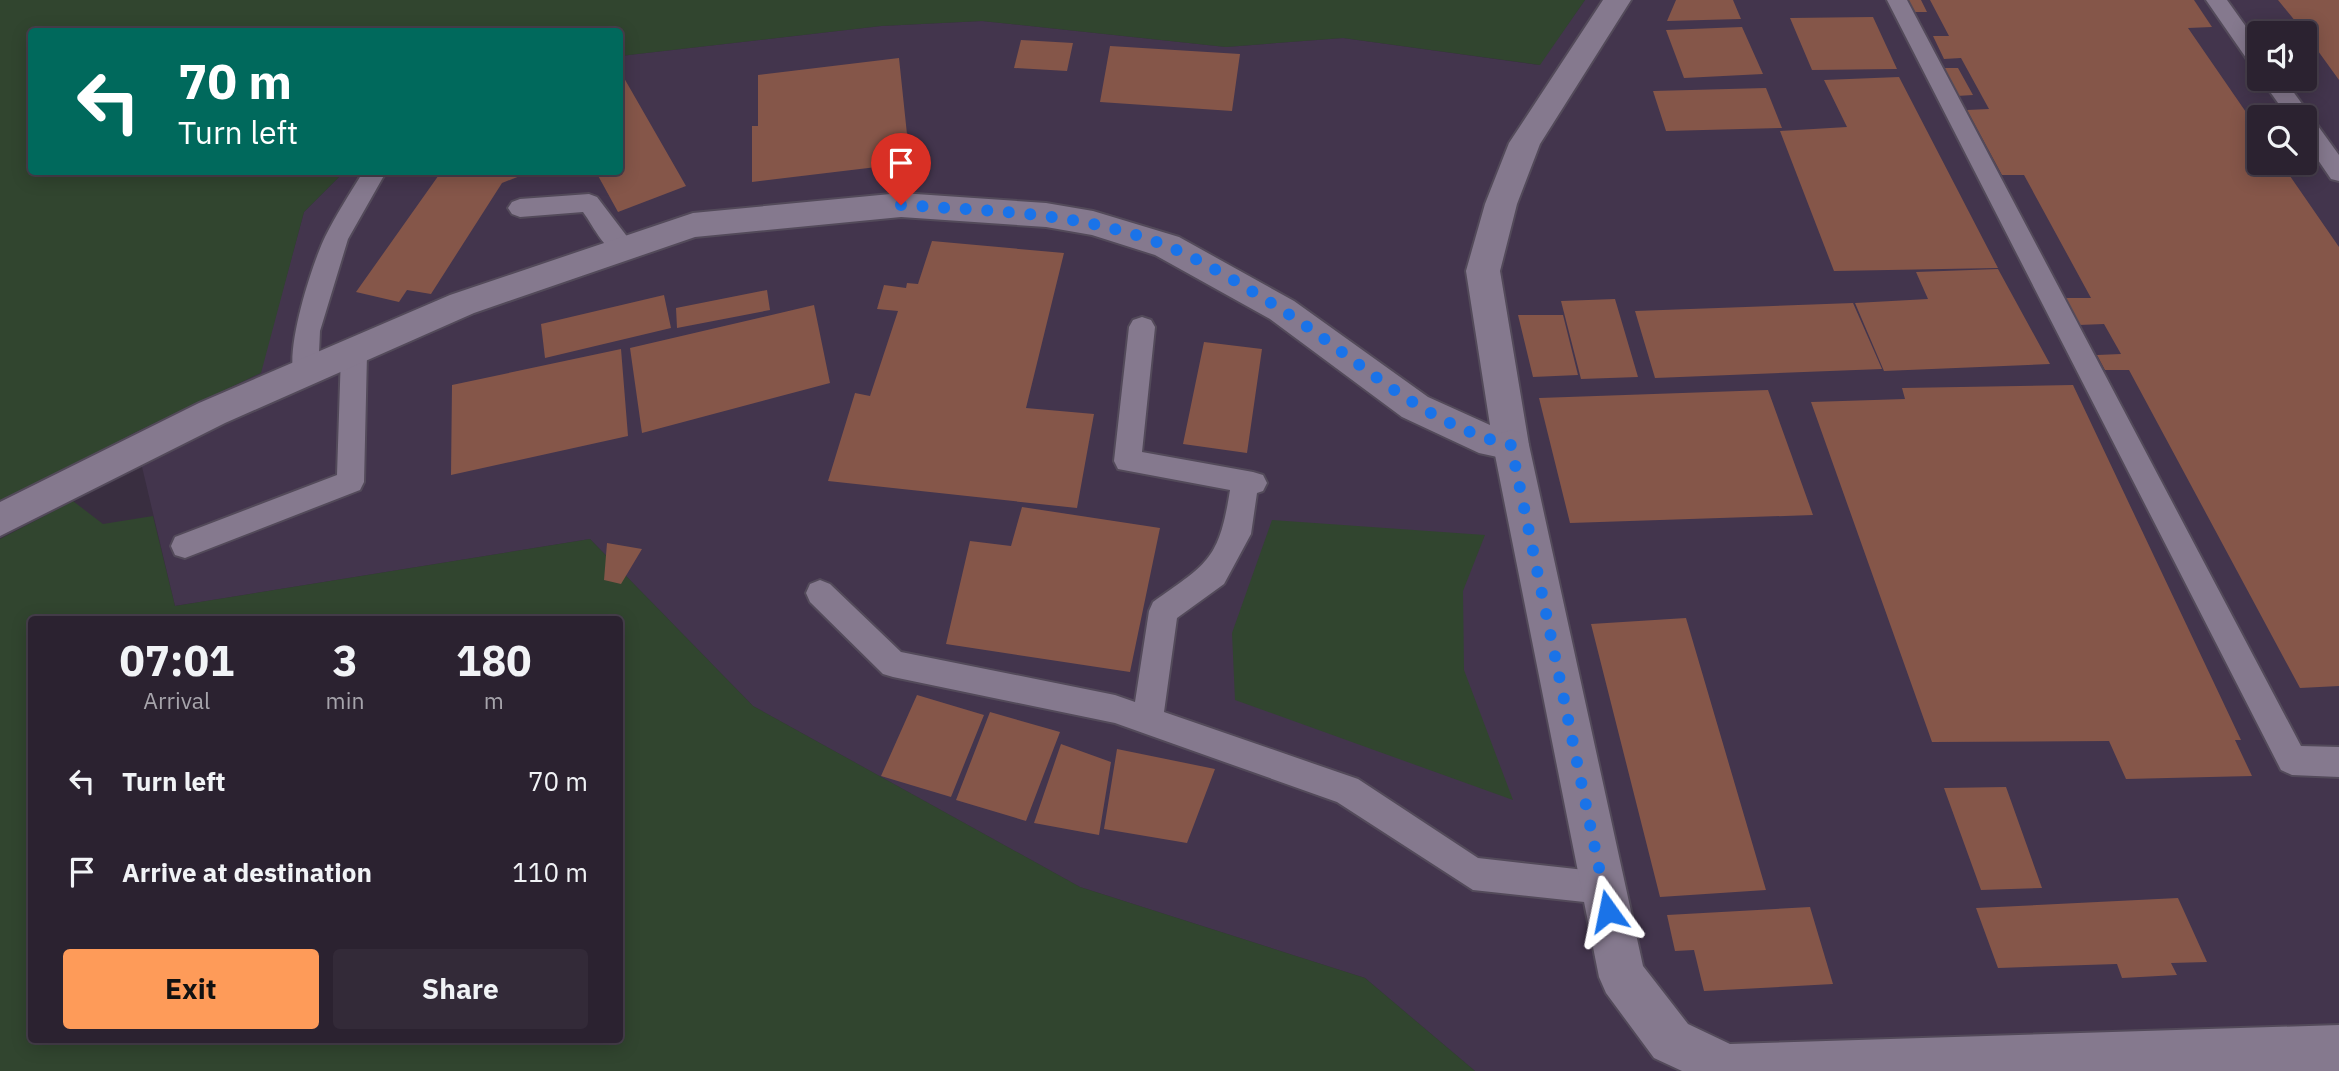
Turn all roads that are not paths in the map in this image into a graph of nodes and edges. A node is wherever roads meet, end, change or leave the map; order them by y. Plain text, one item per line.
1 (1618, 0) edge
2 (1898, 0) edge
3 (2216, 0) edge
4 (2247, 43) edge
5 (2317, 141) edge
6 (2339, 173) edge
7 (372, 175) edge
8 (520, 208) dead end
9 (623, 249) junction
10 (1142, 327) dead end
11 (354, 354) junction
12 (305, 375) junction
13 (1511, 445) junction
14 (0, 520) edge
15 (185, 546) dead end
16 (820, 593) dead end
17 (1148, 721) junction
18 (2339, 762) edge
19 (1604, 888) junction
20 (2338, 1051) edge

1 - 13 street
2 - 18 lane
3 - 4 lane
5 - 6 lane
7 - 12 lane
8 - 9 lane
9 - 11 street
9 - 13 street
10 - 17 lane
11 - 12 street
11 - 15 lane
12 - 14 street
13 - 19 street
16 - 17 lane
17 - 19 lane
19 - 20 street

